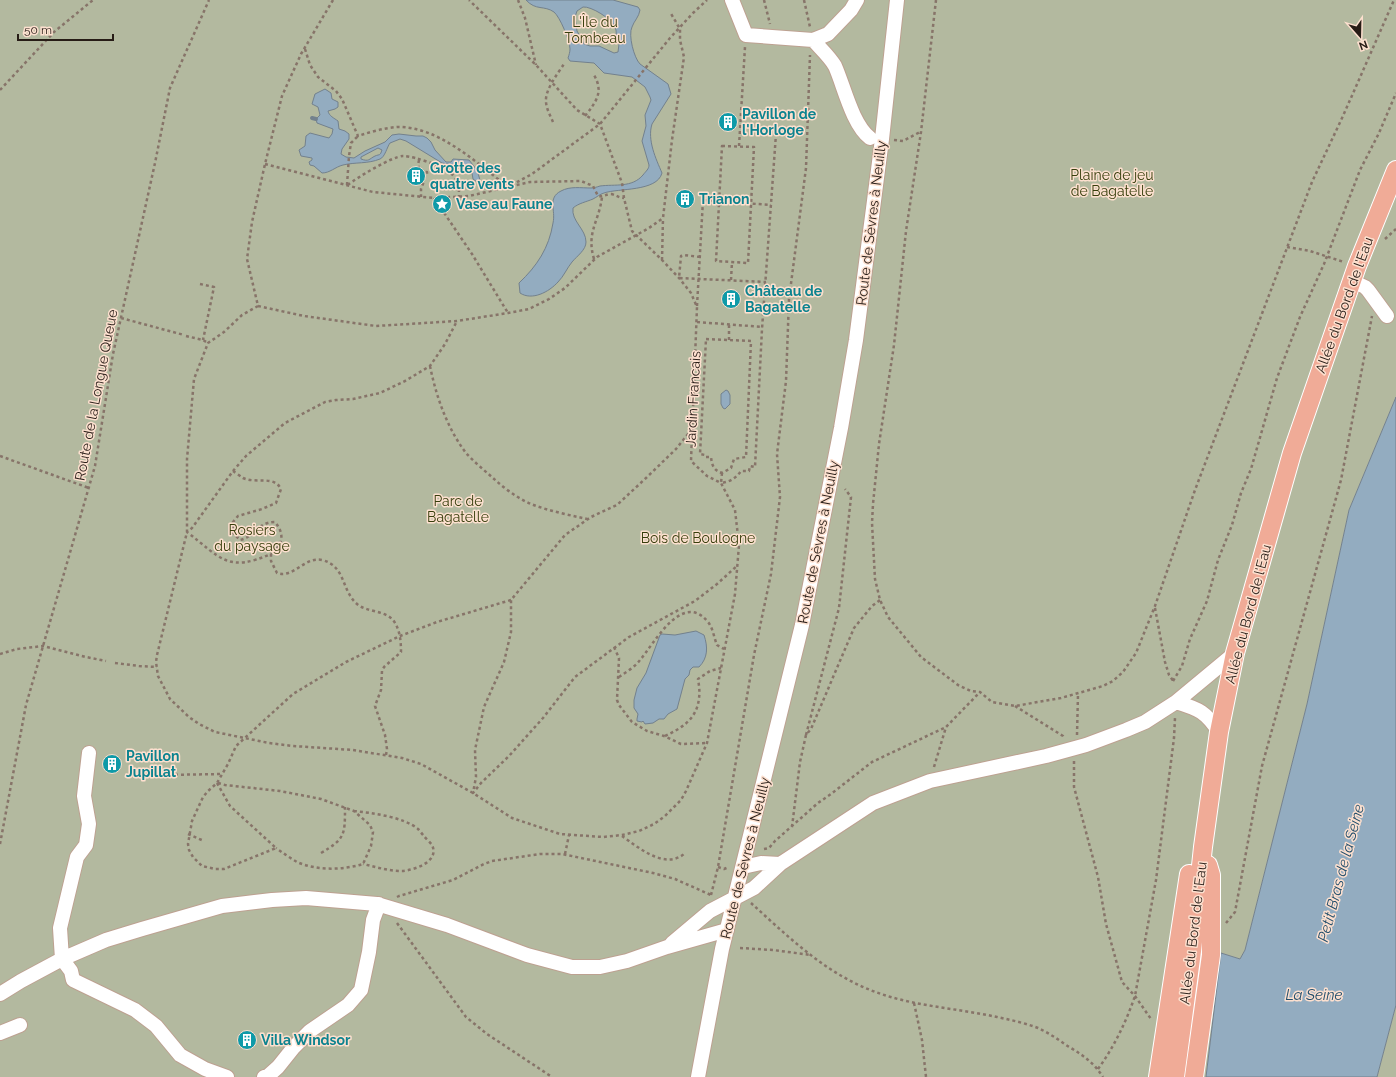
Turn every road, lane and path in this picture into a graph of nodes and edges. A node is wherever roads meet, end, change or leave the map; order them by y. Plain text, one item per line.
1 (93, 0) edge
2 (209, 0) edge
3 (334, 0) edge
4 (469, 0) edge
5 (518, 0) edge
6 (707, 0) edge
7 (732, 0) edge
8 (764, 0) edge
9 (804, 0) edge
10 (857, 0) edge
11 (897, 0) edge
12 (936, 0) edge
13 (1394, 0) edge
14 (670, 12) dead end
15 (680, 29) junction
16 (746, 34) junction
17 (774, 37) junction
18 (813, 40) junction
19 (305, 48) junction
20 (536, 64) junction
21 (564, 64) dead end
22 (594, 75) dead end
23 (553, 82) junction
24 (0, 90) edge
25 (1396, 93) edge
26 (585, 116) junction
27 (553, 122) dead end
28 (600, 124) junction
29 (921, 132) junction
30 (776, 134) dead end
31 (358, 136) junction
32 (870, 138) dead end
33 (892, 140) dead end
34 (739, 146) junction
35 (419, 160) junction
36 (265, 164) junction
37 (1396, 170) edge
38 (419, 174) dead end
39 (423, 178) junction
40 (347, 185) junction
41 (508, 187) junction
42 (421, 197) junction
43 (459, 197) junction
44 (602, 197) junction
45 (434, 198) junction
46 (624, 198) junction
47 (719, 201) junction
48 (751, 203) junction
49 (771, 205) junction
50 (663, 218) junction
51 (1396, 229) edge
52 (636, 235) junction
53 (1383, 241) dead end
54 (1287, 247) junction
55 (700, 257) junction
56 (1326, 257) junction
57 (594, 259) junction
58 (662, 260) junction
59 (732, 262) junction
60 (1348, 264) dead end
61 (679, 278) junction
62 (699, 279) junction
63 (731, 280) junction
64 (1352, 281) junction
65 (766, 282) junction
66 (200, 284) dead end
67 (1371, 294) junction
68 (258, 306) junction
69 (697, 308) junction
70 (508, 314) junction
71 (1387, 316) dead end
72 (121, 318) junction
73 (457, 321) junction
74 (697, 322) junction
75 (729, 325) junction
76 (763, 327) junction
77 (203, 340) junction
78 (729, 340) junction
79 (208, 343) junction
80 (430, 366) junction
81 (692, 429) junction
82 (0, 456) edge
83 (233, 470) junction
84 (722, 472) junction
85 (721, 483) junction
86 (89, 488) junction
87 (845, 489) dead end
88 (587, 520) junction
89 (187, 532) junction
90 (271, 554) junction
91 (738, 564) junction
92 (511, 600) junction
93 (880, 600) junction
94 (1154, 606) junction
95 (670, 615) junction
96 (674, 619) junction
97 (400, 636) junction
98 (43, 646) junction
99 (614, 647) junction
100 (724, 649) junction
101 (1235, 653) junction
102 (0, 654) edge
103 (106, 661) dead end
104 (115, 663) dead end
105 (157, 667) junction
106 (721, 668) junction
107 (618, 677) junction
108 (1173, 681) junction
109 (980, 692) junction
110 (1078, 694) junction
111 (1176, 702) junction
112 (1015, 706) junction
113 (946, 727) junction
114 (1219, 732) junction
115 (806, 735) junction
116 (664, 736) junction
117 (246, 738) junction
118 (707, 743) junction
119 (1072, 749) junction
120 (89, 753) dead end
121 (386, 755) junction
122 (222, 774) junction
123 (163, 775) dead end
124 (930, 781) junction
125 (217, 783) junction
126 (473, 793) junction
127 (345, 807) junction
128 (354, 811) junction
129 (792, 827) junction
130 (188, 834) junction
131 (569, 835) junction
132 (622, 836) junction
133 (204, 841) dead end
134 (0, 844) edge
135 (1203, 847) junction
136 (276, 848) junction
137 (763, 849) dead end
138 (321, 853) dead end
139 (565, 854) junction
140 (684, 854) dead end
141 (363, 864) junction
142 (780, 864) junction
143 (736, 867) junction
144 (718, 868) junction
145 (711, 895) junction
146 (711, 899) dead end
147 (734, 900) junction
148 (384, 906) junction
149 (1226, 924) dead end
150 (727, 930) junction
151 (667, 947) junction
152 (740, 948) dead end
153 (811, 955) junction
154 (62, 959) junction
155 (0, 994) edge
156 (1135, 996) junction
157 (914, 1003) junction
158 (1154, 1022) dead end
159 (20, 1025) dead end
160 (0, 1033) edge
161 (1098, 1069) junction
162 (228, 1077) edge
163 (264, 1077) edge
164 (552, 1077) edge
165 (698, 1077) edge
166 (926, 1077) edge
167 (1103, 1077) edge
168 (1158, 1077) edge
169 (1175, 1077) edge
170 (1194, 1077) edge

1 - 24 path
2 - 72 path, Route de la Longue Queue
3 - 19 path
4 - 20 path
5 - 20 path
6 - 15 path
7 - 16 street
8 - 17 path
9 - 18 path
10 - 18 street
11 - 143 street, Route de Sèvres à Neuilly
12 - 29 path
13 - 54 path
14 - 15 path
15 - 28 path
15 - 50 path
16 - 17 street
16 - 34 path
17 - 18 street
18 - 32 street
18 - 144 path
19 - 31 path
19 - 36 path
20 - 23 path
21 - 23 path
22 - 26 path
23 - 26 path
23 - 27 path
25 - 56 path
26 - 28 path
28 - 41 path
28 - 46 path
29 - 33 path
29 - 93 path
30 - 49 path
31 - 40 path
31 - 41 path
34 - 47 path
34 - 48 path
35 - 39 path
35 - 40 path
35 - 43 path
36 - 40 path
36 - 68 path
37 - 64 main road, Allée du Bord de l'Eau
38 - 39 path, bridge
39 - 42 path
40 - 42 path
41 - 43 path
41 - 44 path
42 - 45 path
43 - 45 path
44 - 46 path
44 - 57 path
45 - 70 path
46 - 52 path
47 - 48 path
47 - 55 path
47 - 59 path
48 - 49 path
48 - 59 path
49 - 65 path
50 - 52 path
50 - 58 path
51 - 53 path
52 - 57 path
52 - 58 path
54 - 56 path
54 - 94 path
55 - 61 path
55 - 62 path
56 - 60 path
56 - 108 path
57 - 70 path
58 - 61 path
59 - 63 path
61 - 62 path
61 - 69 path
62 - 63 path
62 - 69 path
63 - 65 path
64 - 67 street
64 - 101 main road, Allée du Bord de l'Eau
65 - 76 path
66 - 77 path
67 - 71 street
67 - 149 path
68 - 73 path
68 - 79 path
69 - 74 path
70 - 73 path
72 - 77 path
72 - 86 path, Route de la Longue Queue
73 - 80 path
74 - 75 path
74 - 81 path
75 - 76 path
75 - 78 path
76 - 85 path
77 - 79 path
78 - 84 path, Jardin Francais
78 - 84 path, Jardin Francais
79 - 89 path
80 - 83 path
80 - 88 path
81 - 85 path
81 - 88 path
82 - 86 path
83 - 89 path
83 - 90 path
84 - 85 path
85 - 91 path
86 - 98 path, Route de la Longue Queue
87 - 115 path
88 - 92 path
89 - 90 path
89 - 105 path
90 - 97 path
91 - 95 path
91 - 100 path
92 - 97 path
92 - 126 path
93 - 109 path
93 - 115 path
94 - 108 path
94 - 110 path
95 - 96 path
95 - 99 path
96 - 100 path
96 - 107 path
97 - 117 path
97 - 121 path
98 - 102 path
98 - 103 path
98 - 134 path, Route de la Longue Queue
99 - 107 path
99 - 126 path
100 - 106 path
101 - 111 street
101 - 114 main road, Allée du Bord de l'Eau
104 - 105 path
105 - 117 path
106 - 116 path
106 - 118 path
107 - 116 path
108 - 111 path
109 - 112 path
109 - 113 path
110 - 112 path
110 - 119 path
111 - 114 street
111 - 119 street
111 - 156 path
112 - 119 path
113 - 124 path
113 - 129 path
114 - 135 main road, Allée du Bord de l'Eau
115 - 129 path
116 - 118 path
117 - 121 path
117 - 122 path
118 - 132 path
119 - 124 street
119 - 156 path
120 - 154 street
121 - 126 path
122 - 123 path
122 - 125 path
124 - 142 street
125 - 127 path
125 - 130 path
125 - 136 path
126 - 131 path
127 - 128 path
127 - 138 path
128 - 141 path
128 - 141 path
129 - 137 path
130 - 133 path
130 - 136 path
131 - 132 path
131 - 139 path
132 - 140 path
135 - 168 main road
135 - 169 main road, Allée du Bord de l'Eau
135 - 170 main road
136 - 141 path
139 - 145 path
139 - 148 path
142 - 143 street
142 - 147 street
143 - 144 path
143 - 147 street, Route de Sèvres à Neuilly
144 - 145 path
145 - 146 path
147 - 150 street, Route de Sèvres à Neuilly
147 - 151 street
147 - 153 path
148 - 151 street
148 - 154 street
148 - 163 street
148 - 164 path
150 - 151 street
150 - 165 street, Route de Sèvres à Neuilly
152 - 153 path
153 - 157 path
154 - 155 street
154 - 162 street
156 - 158 path
156 - 161 path
157 - 161 path
157 - 166 path
159 - 160 street
161 - 167 path

